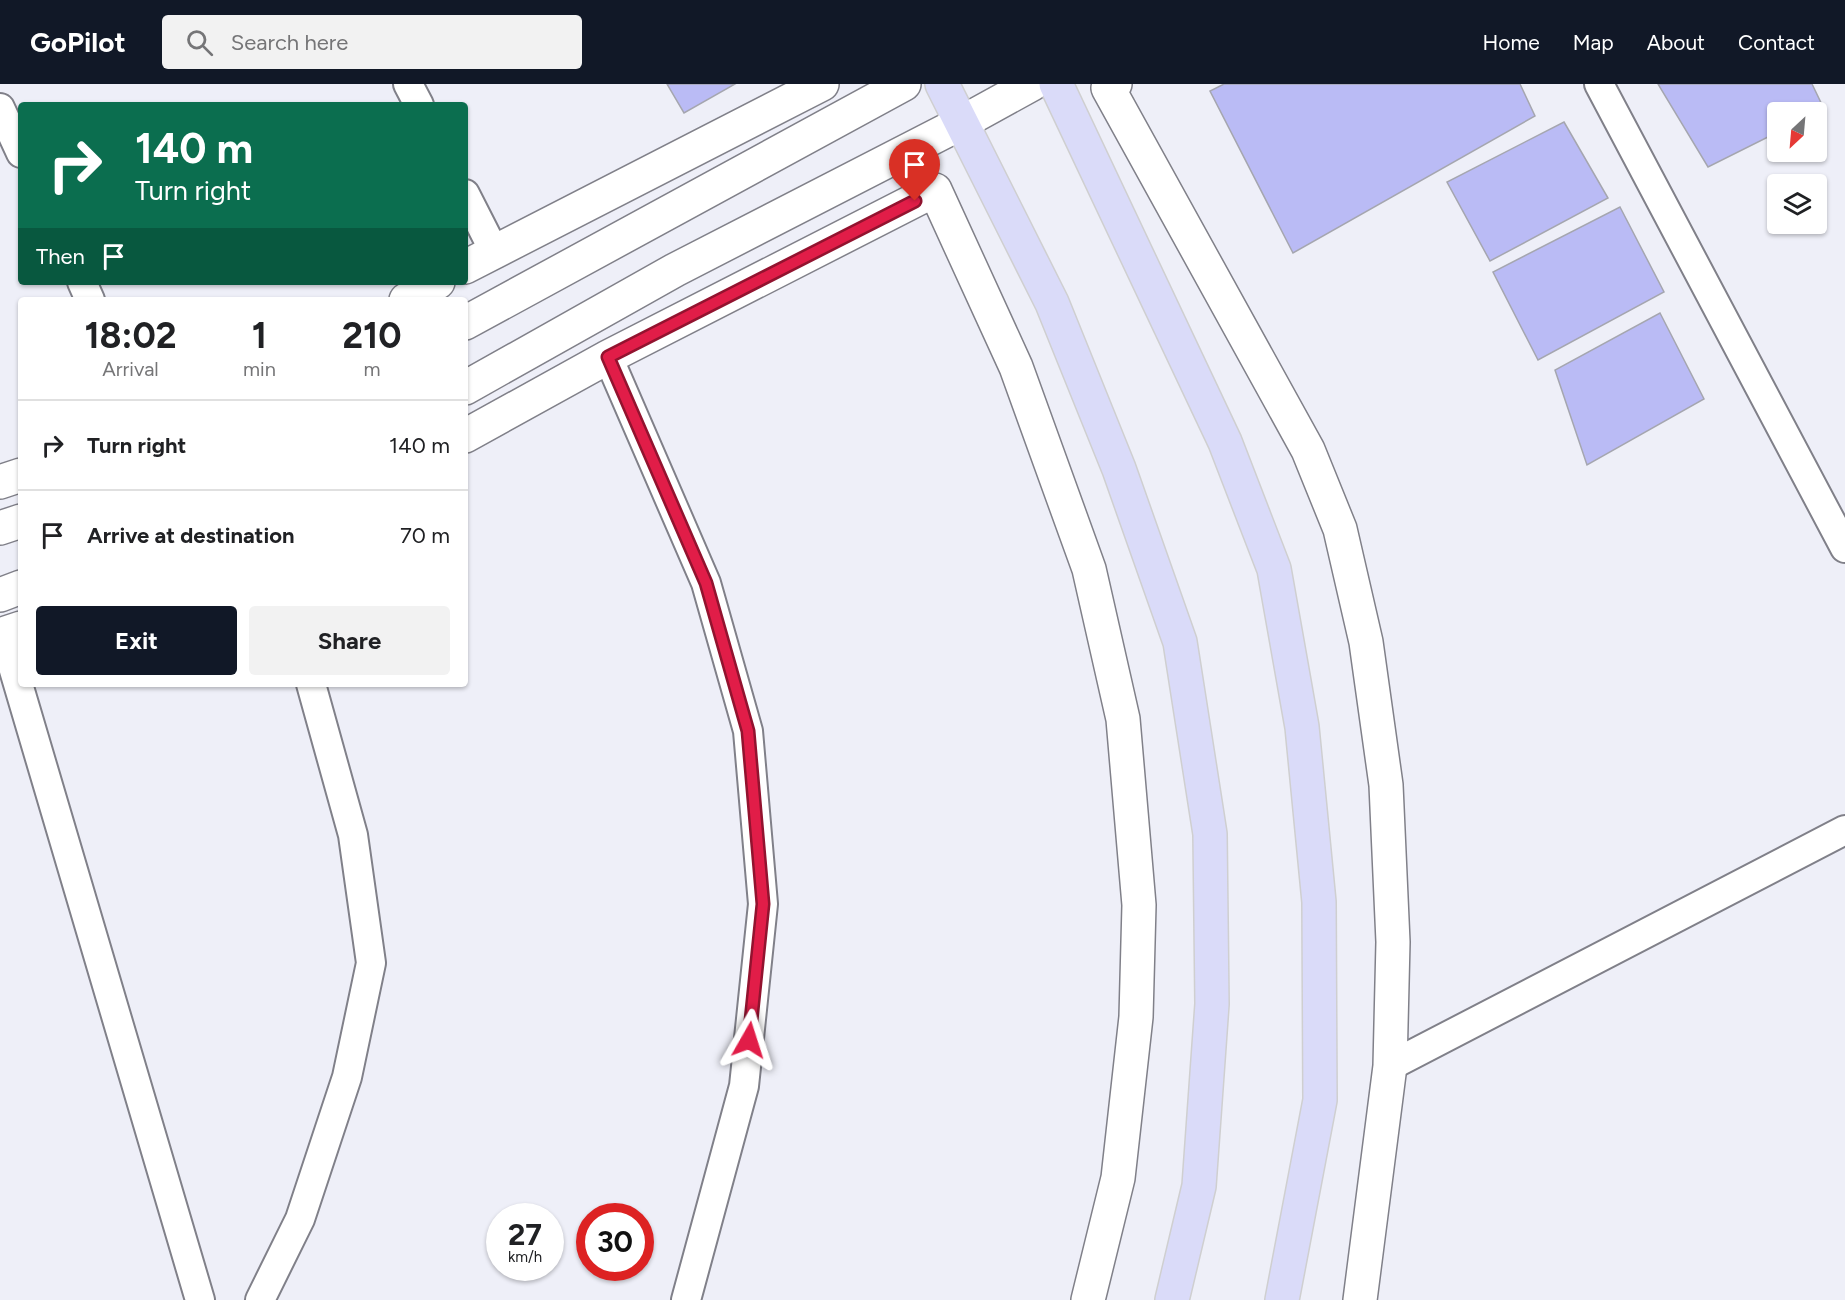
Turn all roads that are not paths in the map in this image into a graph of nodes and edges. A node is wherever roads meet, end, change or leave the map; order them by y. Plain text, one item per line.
1 (408, 84) edge
2 (822, 84) edge
3 (904, 84) edge
4 (942, 84) edge
5 (1032, 84) edge
6 (1056, 84) edge
7 (1115, 84) edge
8 (1599, 84) edge
9 (417, 102) edge
10 (0, 108) edge
11 (963, 122) junction
12 (18, 147) edge
13 (468, 200) edge
14 (494, 251) junction
15 (468, 265) edge
16 (433, 285) edge
17 (411, 297) edge
18 (468, 321) edge
19 (608, 357) junction
20 (468, 386) edge
21 (468, 434) edge
22 (18, 476) edge
23 (0, 482) edge
24 (18, 522) edge
25 (0, 528) edge
26 (1845, 548) edge
27 (18, 588) edge
28 (0, 595) edge
29 (8, 632) edge
30 (18, 667) edge
31 (24, 687) edge
32 (312, 687) edge
33 (1845, 830) edge
34 (1390, 1066) junction
35 (200, 1300) edge
36 (260, 1300) edge
37 (686, 1300) edge
38 (1088, 1300) edge
39 (1172, 1300) edge
40 (1282, 1300) edge
41 (1360, 1300) edge

1 - 9 street
2 - 14 main road
3 - 18 main road
4 - 11 main road
5 - 11 main road
6 - 40 main road
7 - 34 main road
8 - 26 street
10 - 12 street
11 - 20 main road
11 - 39 main road
13 - 14 street
14 - 15 main road
16 - 17 main road
19 - 21 main road
19 - 37 street
19 - 38 main road
22 - 23 main road
24 - 25 main road
27 - 28 main road
29 - 30 street
31 - 35 street
32 - 36 street
33 - 34 street
34 - 41 main road

